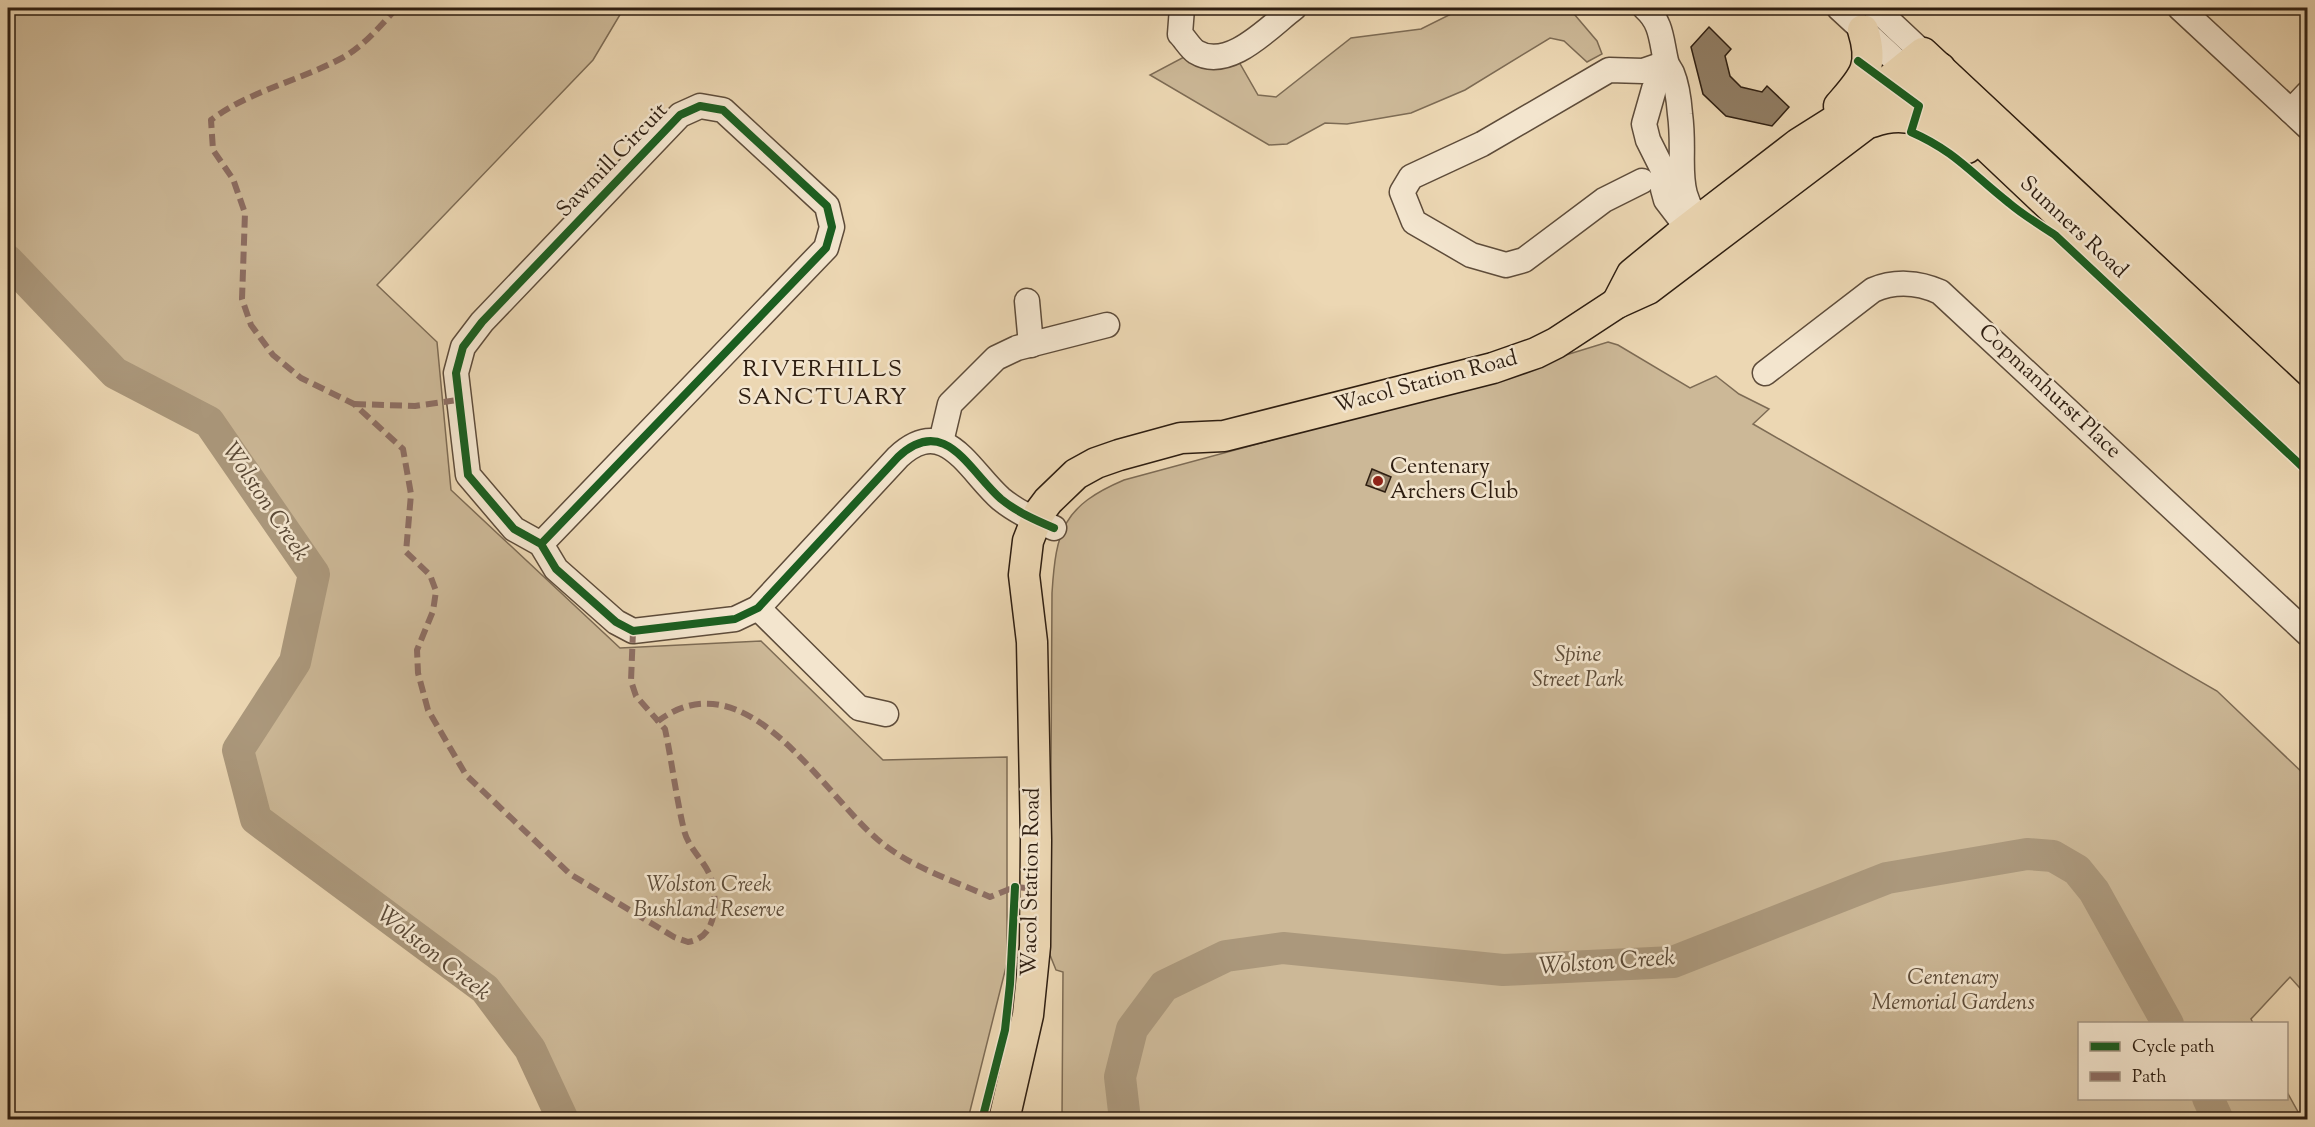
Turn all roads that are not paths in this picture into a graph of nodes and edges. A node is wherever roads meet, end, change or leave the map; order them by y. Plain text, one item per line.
1 (1182, 8) edge
2 (1294, 8) edge
3 (1645, 8) edge
4 (1839, 8) edge
5 (2180, 8) edge
6 (1869, 19) edge
7 (1666, 63) junction
8 (1922, 69) junction
9 (2307, 93) edge
10 (1678, 106) junction
11 (1647, 108) junction
12 (2299, 119) edge
13 (1870, 123) junction
14 (1818, 132) junction
15 (1642, 181) dead end
16 (2075, 229) junction
17 (1701, 234) junction
18 (1027, 301) dead end
19 (1107, 325) dead end
20 (1031, 345) junction
21 (1765, 373) dead end
22 (2307, 413) edge
23 (941, 442) junction
24 (2307, 450) edge
25 (1045, 524) junction
26 (541, 544) junction
27 (758, 608) junction
28 (2307, 634) edge
29 (886, 714) dead end
30 (1004, 1119) edge

1 - 2 street
3 - 7 street
4 - 6 street, Sumners Road
5 - 12 street
6 - 8 street, Sumners Road
6 - 14 main road
7 - 10 street
7 - 11 street
7 - 15 street
8 - 13 main road, Wacol Station Road
8 - 14 main road, Wacol Station Road
8 - 16 main road, Sumners Road
8 - 22 main road, Sumners Road
9 - 12 street
10 - 11 street
10 - 17 street
11 - 17 street
13 - 16 main road
13 - 17 main road, Wacol Station Road
14 - 17 main road, Wacol Station Road
16 - 24 main road, Sumners Road
17 - 25 main road, Wacol Station Road
18 - 20 street
19 - 20 street
20 - 23 street
21 - 28 street, Copmanhurst Place
23 - 25 street
23 - 27 street, Sawmill Circuit
25 - 30 main road, Wacol Station Road
26 - 26 street, Sawmill Circuit
26 - 27 street, Sawmill Circuit
27 - 29 street

